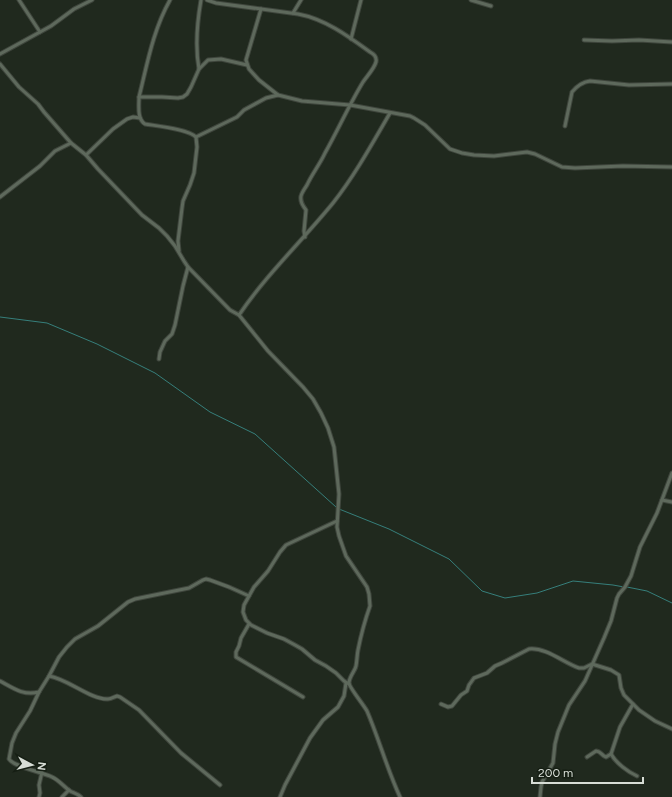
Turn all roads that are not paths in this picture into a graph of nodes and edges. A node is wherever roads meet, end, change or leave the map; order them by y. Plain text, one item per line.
1 (19, 0) edge
2 (92, 0) edge
3 (170, 0) edge
4 (201, 0) edge
5 (207, 0) edge
6 (301, 0) edge
7 (361, 0) edge
8 (471, 0) edge
9 (491, 6) dead end
10 (260, 9) junction
11 (293, 13) junction
12 (40, 32) junction
13 (351, 39) junction
14 (584, 40) dead end
15 (672, 42) edge
16 (0, 54) edge
17 (0, 64) edge
18 (247, 65) junction
19 (199, 69) junction
20 (672, 84) edge
21 (278, 95) junction
22 (139, 98) junction
23 (350, 105) junction
24 (390, 113) junction
25 (140, 118) junction
26 (565, 126) dead end
27 (196, 137) junction
28 (71, 143) junction
29 (86, 154) junction
30 (672, 167) edge
31 (0, 197) edge
32 (305, 237) junction
33 (179, 252) junction
34 (188, 267) junction
35 (239, 316) junction
36 (159, 359) dead end
37 (672, 473) edge
38 (662, 500) junction
39 (672, 502) edge
40 (337, 521) junction
41 (249, 596) junction
42 (249, 624) junction
43 (592, 664) junction
44 (49, 676) junction
45 (0, 681) edge
46 (348, 683) junction
47 (39, 692) junction
48 (303, 697) dead end
49 (441, 704) dead end
50 (633, 704) junction
51 (672, 728) edge
52 (611, 754) junction
53 (587, 757) dead end
54 (42, 772) junction
55 (638, 776) dead end
56 (220, 785) dead end
57 (69, 790) junction
58 (39, 797) edge
59 (62, 797) edge
60 (81, 797) edge
61 (280, 797) edge
62 (400, 797) edge
63 (540, 797) edge

1 - 12 street
2 - 12 street
3 - 22 street
4 - 19 street
5 - 10 street
6 - 11 street
7 - 13 street
8 - 9 street
10 - 11 street
10 - 18 street
11 - 13 street
12 - 16 street
13 - 23 street
14 - 15 street
17 - 28 street
18 - 19 street
18 - 21 street
19 - 22 street
20 - 26 street
21 - 23 street
21 - 27 street
22 - 25 street
23 - 24 street
23 - 32 street
24 - 30 street
24 - 32 street
25 - 27 street
25 - 29 street
27 - 33 street
28 - 29 street
28 - 31 street
29 - 33 street
32 - 35 street
33 - 34 street
34 - 35 street
34 - 36 street
35 - 40 street
37 - 38 street
38 - 39 street
38 - 43 street
40 - 41 street
40 - 46 street
41 - 42 street
41 - 44 street
42 - 46 street
42 - 48 street
43 - 49 street
43 - 50 street
43 - 63 street
44 - 47 street
44 - 56 street
45 - 47 street
46 - 61 street
46 - 62 street
47 - 54 street
50 - 51 street
50 - 52 street
52 - 53 street
52 - 55 street
54 - 57 street
54 - 58 street
57 - 59 street
57 - 60 street

